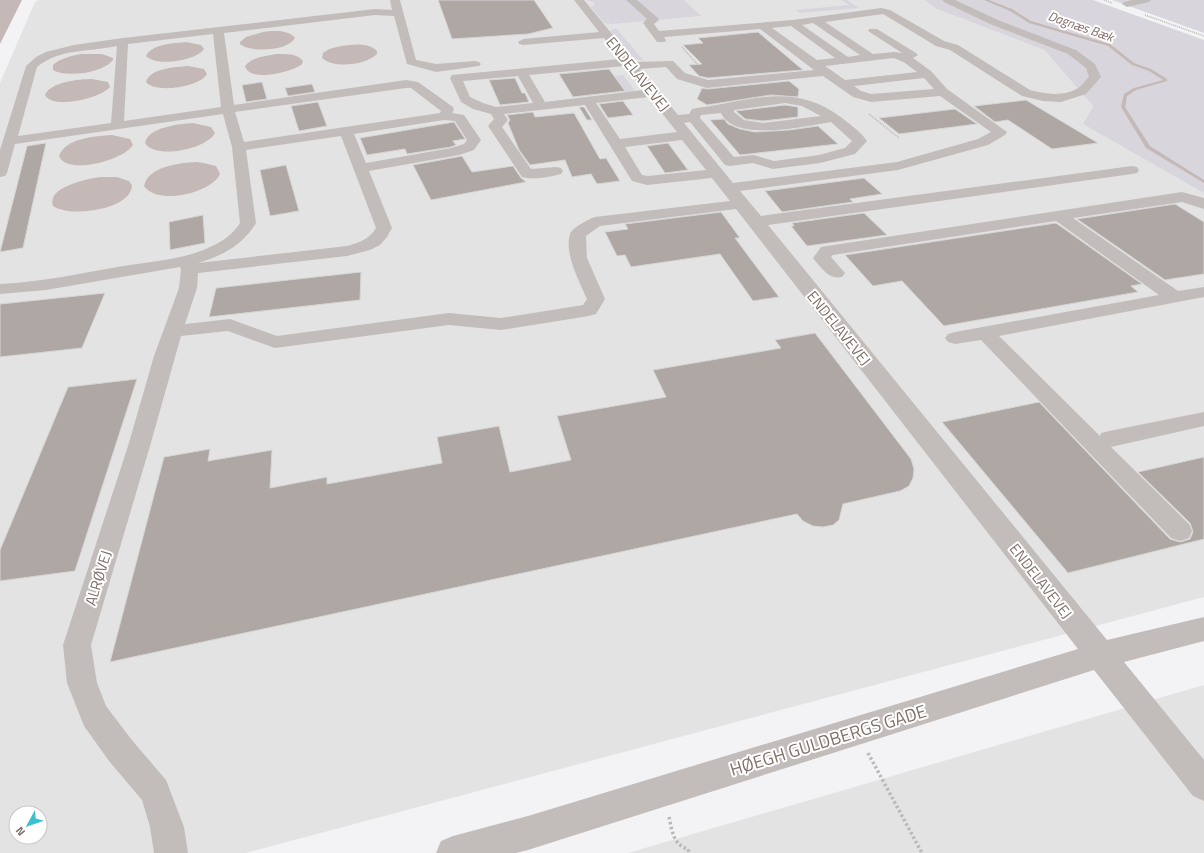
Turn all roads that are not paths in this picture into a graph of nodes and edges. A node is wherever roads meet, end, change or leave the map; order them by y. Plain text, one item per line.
1 (395, 0) edge
2 (579, 0) edge
3 (631, 0) edge
4 (947, 0) edge
5 (1146, 0) edge
6 (1127, 4) dead end
7 (398, 13) junction
8 (815, 20) junction
9 (793, 23) junction
10 (763, 26) junction
11 (218, 30) junction
12 (873, 31) dead end
13 (657, 34) junction
14 (123, 41) junction
15 (523, 42) dead end
16 (954, 47) junction
17 (618, 53) junction
18 (668, 54) junction
19 (911, 55) junction
20 (872, 58) junction
21 (846, 61) junction
22 (488, 63) dead end
23 (814, 64) junction
24 (444, 67) junction
25 (522, 72) junction
26 (825, 72) junction
27 (927, 74) junction
28 (456, 78) junction
29 (841, 84) junction
30 (998, 87) dead end
31 (943, 92) junction
32 (653, 93) junction
33 (589, 101) junction
34 (541, 106) junction
35 (228, 109) junction
36 (496, 111) junction
37 (728, 111) junction
38 (444, 116) junction
39 (693, 118) junction
40 (834, 118) junction
41 (674, 120) junction
42 (117, 125) junction
43 (762, 127) junction
44 (346, 132) junction
45 (686, 135) junction
46 (708, 136) junction
47 (11, 141) junction
48 (615, 144) junction
49 (239, 147) junction
50 (716, 163) junction
51 (360, 168) junction
52 (1132, 170) dead end
53 (556, 171) dead end
54 (0, 173) edge
55 (728, 188) junction
56 (741, 204) junction
57 (1204, 204) edge
58 (1059, 216) junction
59 (755, 222) junction
60 (187, 272) junction
61 (801, 279) junction
62 (0, 289) edge
63 (1204, 292) edge
64 (1175, 298) junction
65 (172, 331) junction
66 (985, 333) junction
67 (955, 338) dead end
68 (1204, 419) edge
69 (1109, 439) dead end
70 (1180, 530) dead end
71 (1204, 628) edge
72 (1100, 655) junction
73 (1204, 785) edge
74 (171, 853) edge
75 (453, 853) edge

1 - 7 street
2 - 17 street, ENDELAVEVEJ
3 - 13 street
4 - 16 street
5 - 6 street
7 - 11 street
7 - 24 street
8 - 9 street
8 - 16 street
8 - 20 street
9 - 10 street
9 - 21 street
10 - 13 street
10 - 23 street
11 - 14 street
11 - 35 street
12 - 19 street
13 - 18 street
14 - 42 street
14 - 47 street
15 - 17 street
16 - 30 street
17 - 18 street
17 - 25 street
17 - 32 street, ENDELAVEVEJ
18 - 26 street
19 - 20 street
19 - 27 street
20 - 21 street
21 - 23 street
22 - 24 street
23 - 26 street
24 - 28 street
25 - 28 street
25 - 34 street
26 - 29 street
27 - 29 street
27 - 31 street
28 - 36 street
29 - 31 street
31 - 55 street
32 - 33 street
32 - 41 street, ENDELAVEVEJ
33 - 34 street
33 - 48 street
34 - 36 street
35 - 38 street
35 - 42 street
35 - 49 street
36 - 53 street
37 - 39 street
37 - 40 street
37 - 43 street
38 - 44 street
38 - 51 street
39 - 41 street
39 - 46 street
40 - 43 street
40 - 50 street
41 - 45 street, ENDELAVEVEJ
42 - 47 street
43 - 46 street
44 - 49 street
44 - 51 street
45 - 48 street
45 - 50 street, ENDELAVEVEJ
46 - 50 street
47 - 54 street
48 - 50 street
49 - 60 street
50 - 55 street, ENDELAVEVEJ
51 - 60 street
52 - 59 street
55 - 56 street, ENDELAVEVEJ
56 - 59 street, ENDELAVEVEJ
56 - 65 street
57 - 58 street
58 - 61 street
58 - 64 street
59 - 61 street, ENDELAVEVEJ
60 - 62 street
60 - 65 street, ALRØVEJ
61 - 72 street, ENDELAVEVEJ
63 - 64 street
64 - 66 street
65 - 74 street, ALRØVEJ
66 - 67 street
66 - 70 street
68 - 69 street
71 - 72 street, HØEGH GULDBERGS GADE
72 - 73 street, ENDELAVEVEJ
72 - 75 street, HØEGH GULDBERGS GADE

